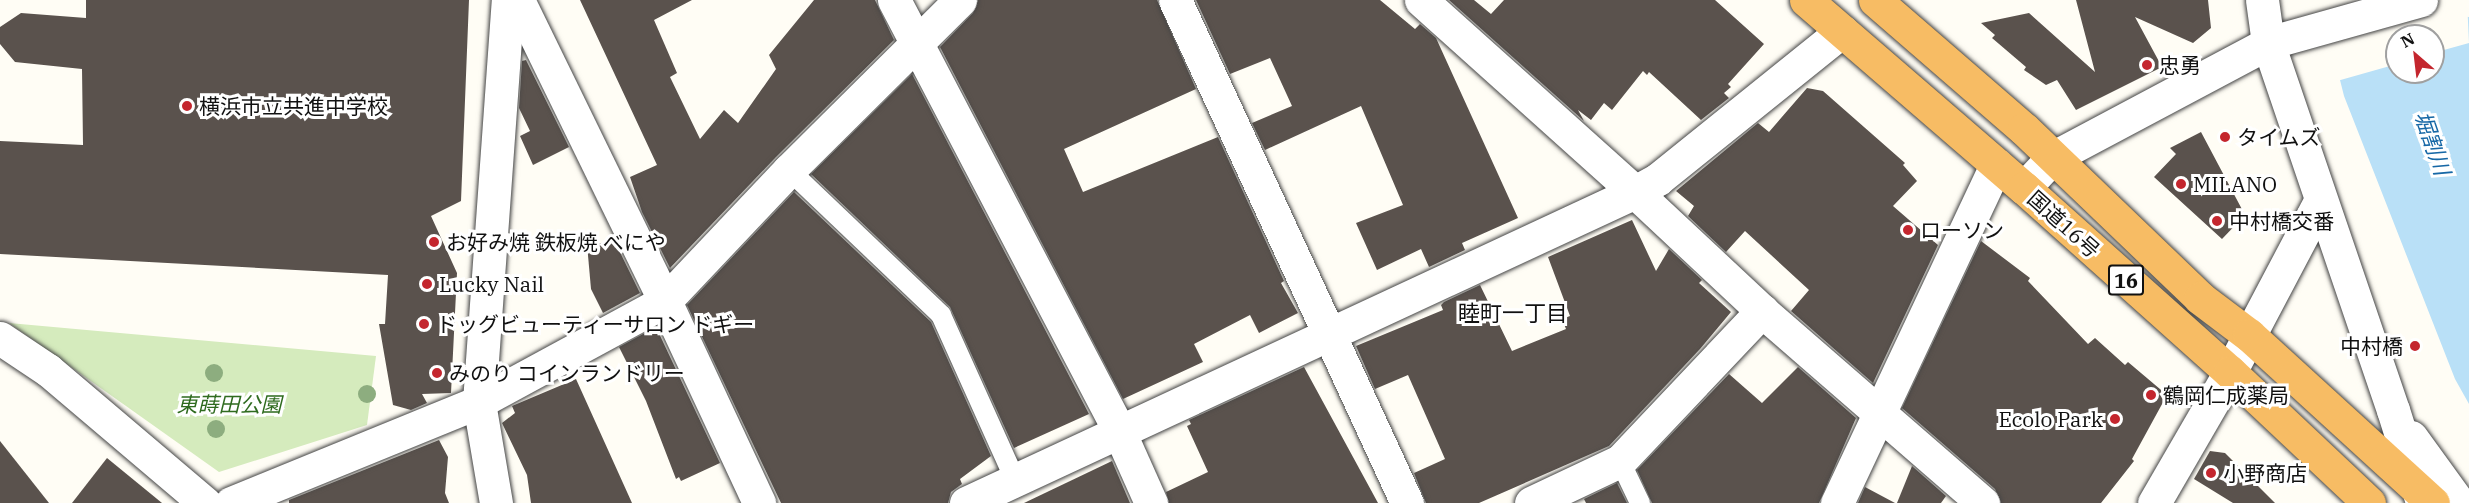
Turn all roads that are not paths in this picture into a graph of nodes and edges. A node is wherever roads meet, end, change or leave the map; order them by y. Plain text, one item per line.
1 (508, 0) edge
2 (518, 0) edge
3 (894, 0) edge
4 (960, 0) edge
5 (1175, 0) edge
6 (1421, 0) edge
7 (1806, 0) edge
8 (1875, 0) edge
9 (2262, 0) edge
10 (2421, 0) edge
11 (1842, 31) junction
12 (2268, 43) junction
13 (916, 45) junction
14 (2052, 158) junction
15 (1996, 165) junction
16 (789, 170) junction
17 (2024, 188) junction
18 (1635, 192) junction
19 (2320, 201) junction
20 (665, 301) junction
21 (1762, 311) junction
22 (1328, 334) junction
23 (2249, 335) junction
24 (0, 338) edge
25 (2230, 372) junction
26 (479, 402) junction
27 (2393, 410) junction
28 (1878, 412) junction
29 (1119, 431) junction
30 (1620, 461) junction
31 (1015, 480) junction
32 (2424, 498) edge
33 (205, 503) edge
34 (231, 503) edge
35 (496, 503) edge
36 (759, 503) edge
37 (966, 503) edge
38 (1151, 503) edge
39 (1407, 503) edge
40 (1531, 503) edge
41 (1640, 503) edge
42 (1837, 503) edge
43 (1983, 503) edge
44 (2154, 503) edge
45 (2369, 503) edge
46 (2459, 503) edge

1 - 26 street
2 - 20 street
3 - 13 street
4 - 13 street
5 - 22 street
6 - 18 street
7 - 11 highway, 国道16号 / 16
8 - 14 highway, 国道16号 / 16
9 - 12 street
10 - 12 street
11 - 15 highway, 国道16号 / 16
11 - 18 street
12 - 14 street
12 - 19 street
13 - 16 street
13 - 29 street
14 - 17 street
14 - 23 highway, 国道16号 / 16
15 - 17 highway, 国道16号 / 16
15 - 28 street
16 - 20 street
16 - 31 lane
17 - 25 highway, 国道16号 / 16
18 - 21 street
18 - 22 street
19 - 23 street
19 - 27 street
20 - 26 street
20 - 36 street
21 - 28 street
21 - 30 street
22 - 29 street
22 - 39 street
23 - 25 street
23 - 32 highway, 国道16号 / 16
24 - 33 street
25 - 44 street
25 - 45 highway, 国道16号 / 16
26 - 34 street
26 - 35 street
27 - 32 street
27 - 46 street
28 - 42 street
28 - 43 street
29 - 31 street
29 - 38 street
30 - 40 street
30 - 41 lane
31 - 37 street

